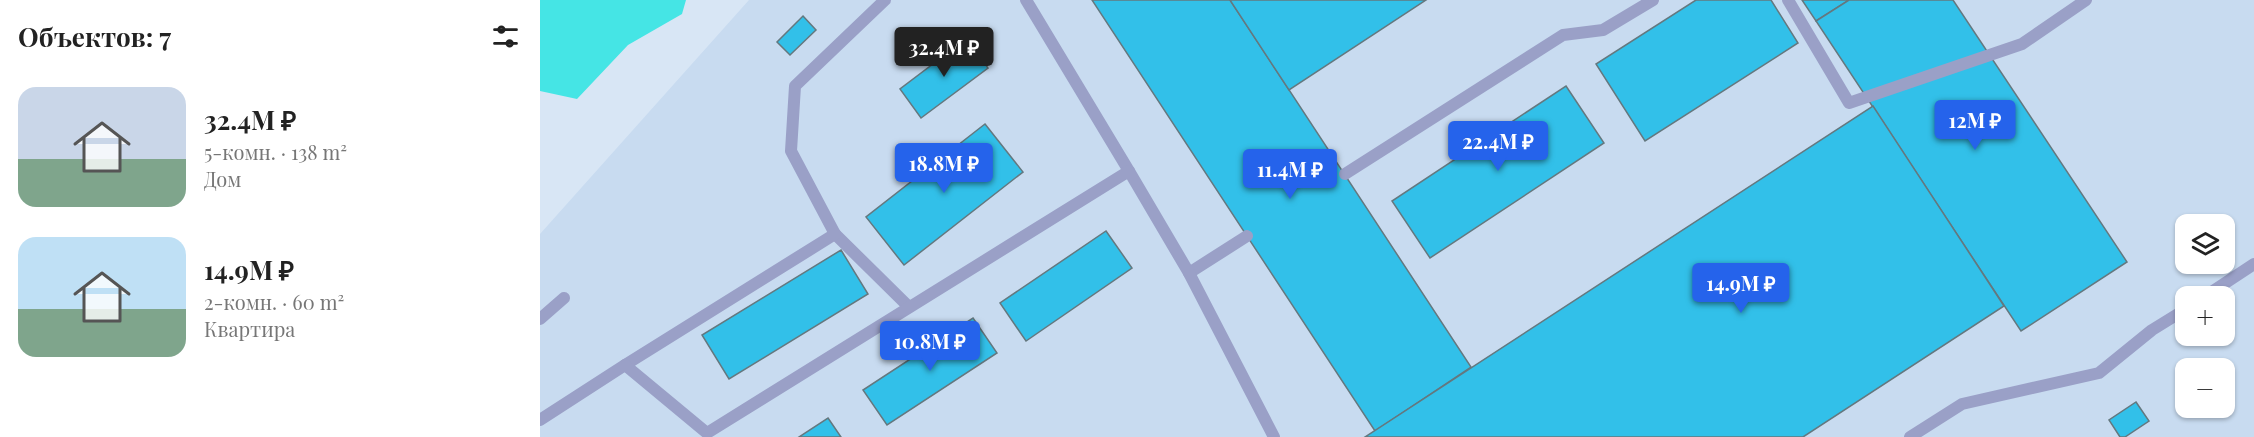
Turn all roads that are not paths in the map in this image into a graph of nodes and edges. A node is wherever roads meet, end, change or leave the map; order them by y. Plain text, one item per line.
1 (885, 0) edge
2 (1026, 0) edge
3 (1653, 0) edge
4 (1788, 0) edge
5 (2086, 0) edge
6 (1129, 171) junction
7 (1345, 174) dead end
8 (835, 234) junction
9 (1247, 236) dead end
10 (2254, 264) edge
11 (1189, 273) junction
12 (2221, 286) edge
13 (564, 298) dead end
14 (909, 308) junction
15 (2175, 316) edge
16 (540, 319) edge
17 (625, 365) junction
18 (540, 420) edge
19 (1274, 437) edge
20 (1910, 437) edge

1 - 8 lane
2 - 6 lane
3 - 7 lane
4 - 5 lane
6 - 11 lane
6 - 14 lane
8 - 14 lane
8 - 17 lane
9 - 11 lane
10 - 12 lane
11 - 19 lane
13 - 16 lane
14 - 17 lane
15 - 20 lane
17 - 18 lane

